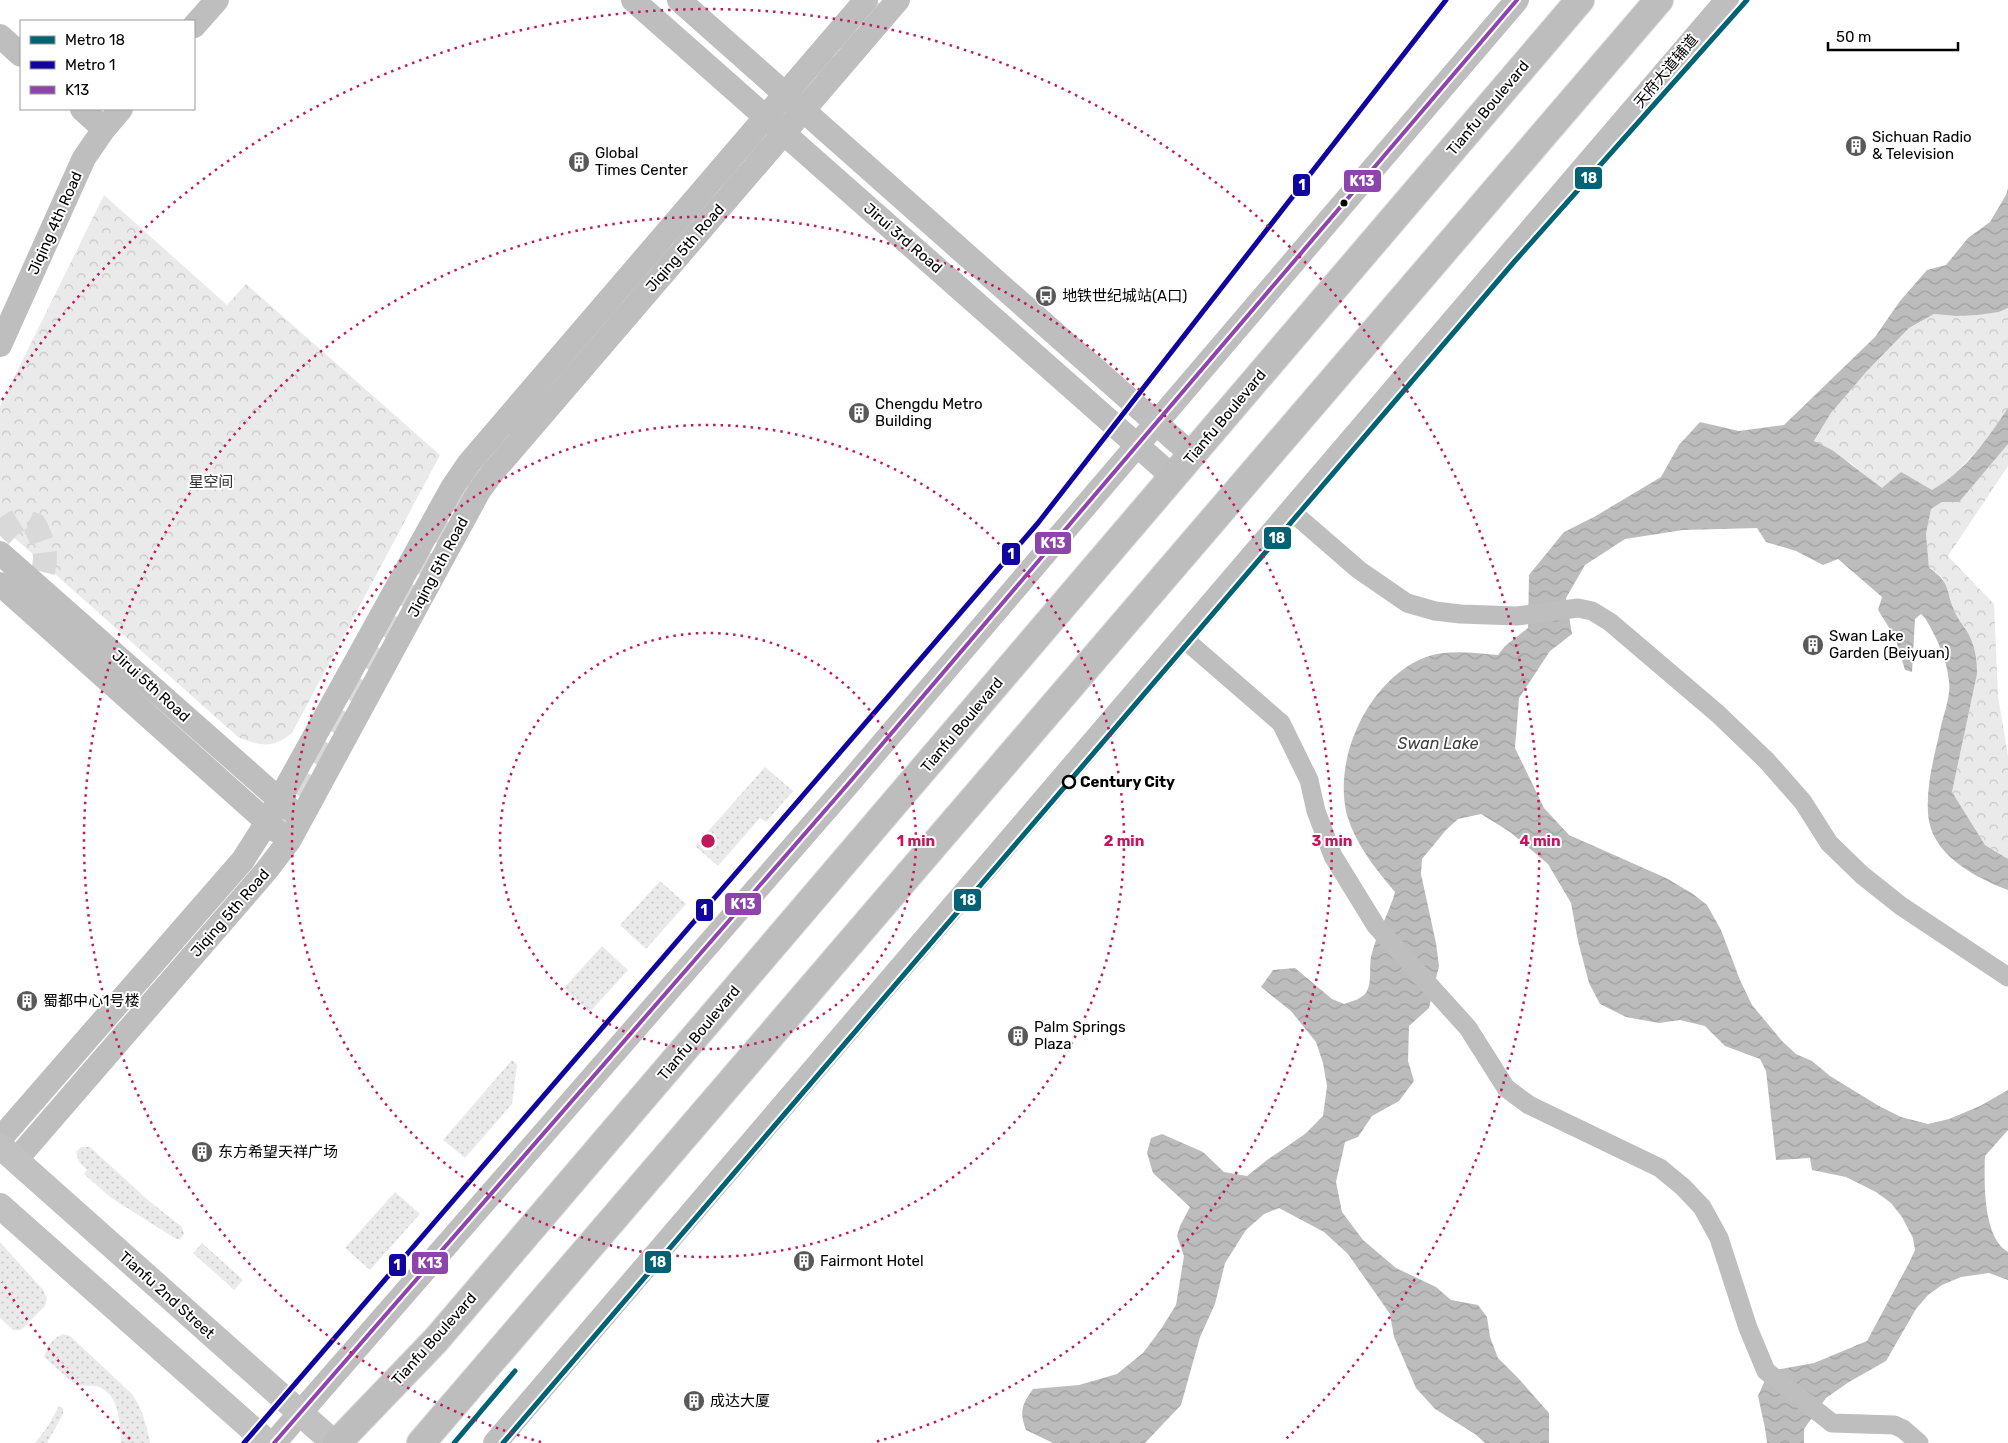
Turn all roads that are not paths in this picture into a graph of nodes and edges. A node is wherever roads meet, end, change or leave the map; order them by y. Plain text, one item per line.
1 (217, 0) edge
2 (633, 0) edge
3 (679, 0) edge
4 (866, 0) edge
5 (898, 0) edge
6 (1517, 0) edge
7 (1580, 0) edge
8 (1659, 0) edge
9 (1727, 0) edge
10 (195, 25) edge
11 (0, 36) edge
12 (20, 54) edge
13 (786, 93) junction
14 (804, 109) junction
15 (83, 110) edge
16 (120, 110) edge
17 (765, 116) junction
18 (104, 129) junction
19 (784, 133) junction
20 (0, 345) edge
21 (1156, 423) junction
22 (1137, 445) junction
23 (1192, 455) junction
24 (1173, 477) junction
25 (1291, 510) junction
26 (0, 553) edge
27 (0, 584) edge
28 (1183, 638) junction
29 (279, 800) junction
30 (301, 820) junction
31 (267, 822) junction
32 (289, 841) junction
33 (2008, 977) edge
34 (0, 1140) edge
35 (8, 1153) edge
36 (0, 1206) edge
37 (300, 1412) junction
38 (268, 1443) edge
39 (274, 1443) edge
40 (335, 1443) edge
41 (421, 1443) edge
42 (495, 1443) edge
43 (1918, 1443) edge

1 - 10 street
2 - 17 street, Jirui 3rd Road
3 - 13 street, Jirui 3rd Road
4 - 13 street, Jiqing 5th Road
5 - 14 street, Jiqing 5th Road
6 - 21 street
7 - 23 main road, Tianfu Boulevard
8 - 41 main road
9 - 25 street, 天府大道辅道
11 - 12 street
13 - 14 street, Jirui 3rd Road
13 - 17 street, Jiqing 5th Road
14 - 19 street, Jiqing 5th Road
14 - 21 street, Jirui 3rd Road
15 - 18 street
16 - 18 street, Jiqing 4th Road
17 - 19 street, Jirui 3rd Road
17 - 29 street, Jiqing 5th Road
18 - 20 street, Jiqing 4th Road
19 - 22 street, Jirui 3rd Road
19 - 30 street, Jiqing 5th Road
21 - 22 street
21 - 23 street, Jirui 3rd Road
22 - 24 street, Jirui 3rd Road
22 - 37 street
23 - 24 main road, Tianfu Boulevard
24 - 40 main road, Tianfu Boulevard
25 - 28 street, 天府大道辅道
25 - 33 street
26 - 29 street, Jirui 5th Road
27 - 31 street, Jirui 5th Road
28 - 42 street, 天府大道辅道
28 - 43 street
29 - 30 street, Jirui 5th Road
29 - 31 street, Jiqing 5th Road
30 - 32 street, Jiqing 5th Road
31 - 32 street, Jirui 5th Road
31 - 34 street, Jiqing 5th Road
32 - 35 street, Jiqing 5th Road
35 - 37 main road, Tianfu 2nd Street
36 - 38 main road
37 - 39 street
37 - 40 main road, Tianfu 2nd Street

